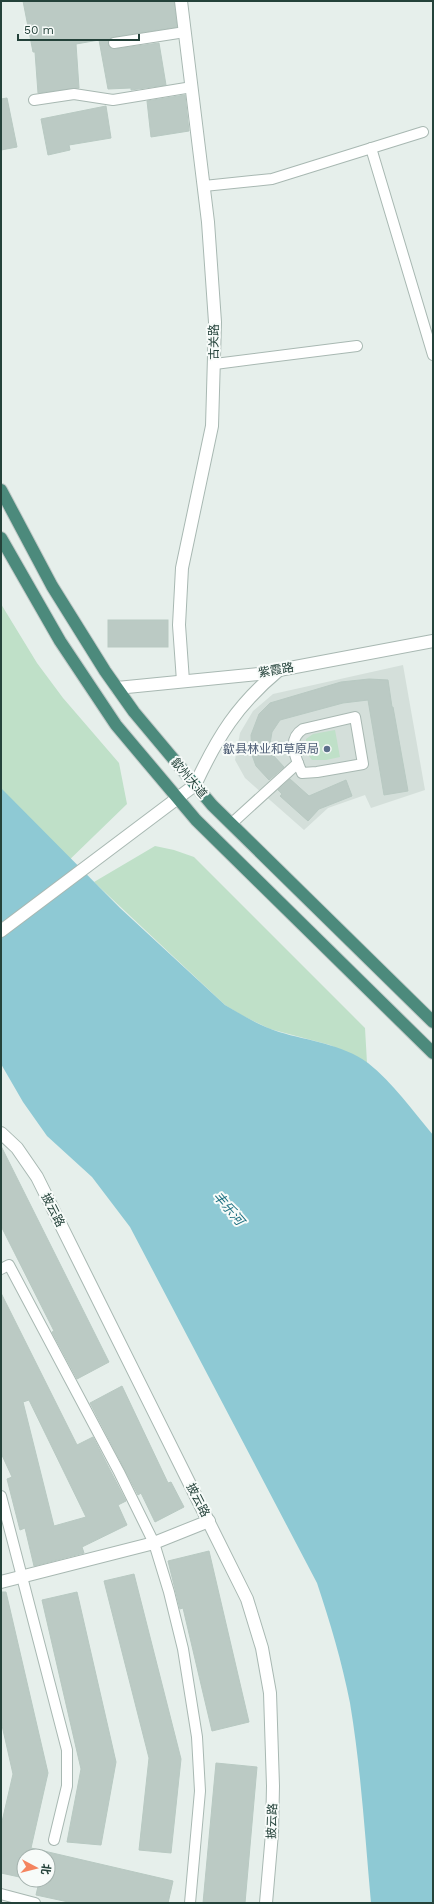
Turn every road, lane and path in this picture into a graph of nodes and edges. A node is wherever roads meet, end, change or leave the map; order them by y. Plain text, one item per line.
1 (181, 1) edge
2 (185, 32) junction
3 (114, 44) dead end
4 (192, 87) junction
5 (34, 100) dead end
6 (423, 132) dead end
7 (371, 148) junction
8 (204, 186) junction
9 (357, 346) dead end
10 (433, 355) edge
11 (214, 364) junction
12 (1, 490) edge
13 (1, 538) edge
14 (433, 641) edge
15 (279, 670) junction
16 (184, 681) junction
17 (117, 688) junction
18 (298, 763) junction
19 (195, 785) junction
20 (178, 798) junction
21 (231, 824) junction
22 (1, 930) edge
23 (433, 1022) edge
24 (433, 1053) edge
25 (1, 1133) edge
26 (1, 1269) edge
27 (1, 1496) edge
28 (209, 1521) junction
29 (154, 1543) junction
30 (22, 1577) junction
31 (1, 1582) edge
32 (54, 1840) dead end
33 (1, 1894) edge
34 (35, 1903) edge
35 (190, 1903) edge
36 (266, 1903) edge

1 - 2 street, 古关路
2 - 3 lane
2 - 4 street, 古关路
4 - 5 lane
4 - 8 street, 古关路
6 - 7 lane
7 - 8 lane
7 - 10 lane
8 - 11 street, 古关路
9 - 11 lane
11 - 16 street, 古关路
12 - 17 highway, 歙州大道
13 - 20 highway, 歙州大道
14 - 15 street, 紫霞路
15 - 16 street, 紫霞路
15 - 19 street
16 - 17 street, 紫霞路
17 - 19 highway, 歙州大道
18 - 18 lane
18 - 21 lane
19 - 20 street
19 - 21 highway, 歙州大道
20 - 22 street
20 - 24 highway, 歙州大道
21 - 23 highway, 歙州大道
25 - 28 street, 披云路
26 - 29 lane
27 - 30 lane
28 - 29 street
28 - 36 street, 披云路
29 - 30 street
29 - 35 lane
30 - 31 street
30 - 32 lane
33 - 34 lane

